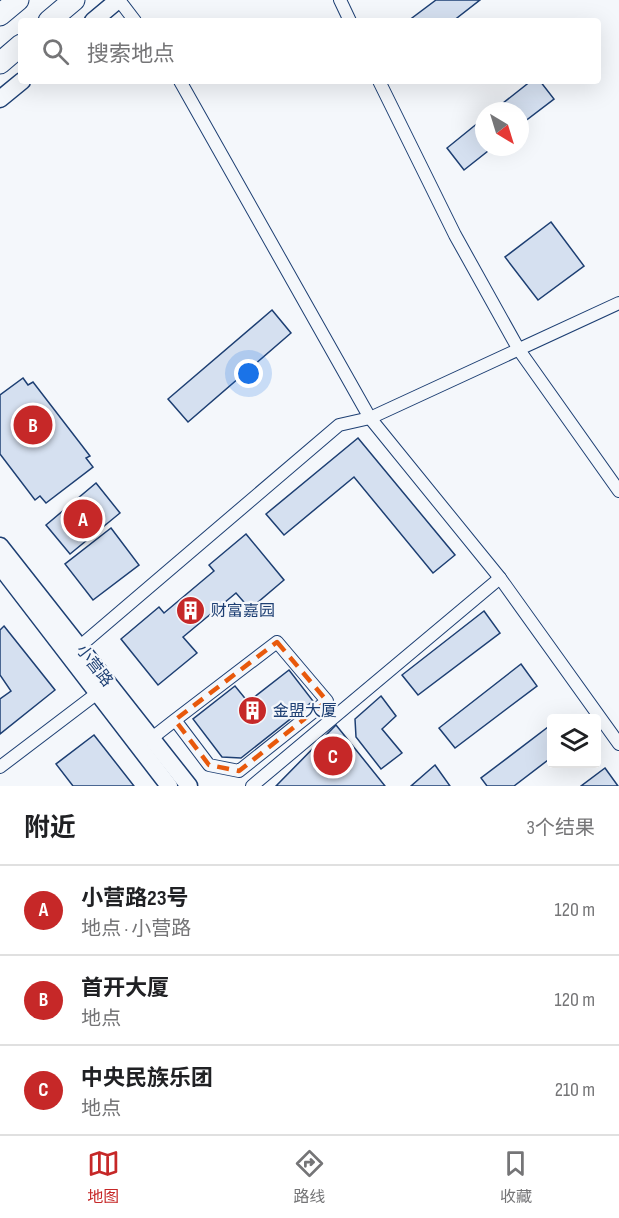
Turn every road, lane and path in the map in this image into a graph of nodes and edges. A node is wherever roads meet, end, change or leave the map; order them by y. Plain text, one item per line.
1 (18, 0) edge
2 (74, 0) edge
3 (119, 0) edge
4 (340, 0) edge
5 (0, 15) edge
6 (53, 18) edge
7 (97, 18) edge
8 (133, 18) edge
9 (349, 18) edge
10 (18, 48) edge
11 (0, 63) edge
12 (18, 84) edge
13 (182, 84) edge
14 (380, 84) edge
15 (0, 99) edge
16 (619, 303) edge
17 (519, 350) junction
18 (370, 418) junction
19 (619, 491) edge
20 (0, 546) edge
21 (0, 567) edge
22 (500, 578) junction
23 (79, 647) junction
24 (78, 668) junction
25 (103, 689) junction
26 (175, 720) junction
27 (152, 738) junction
28 (619, 744) edge
29 (0, 767) edge
30 (169, 786) edge
31 (189, 786) edge
32 (252, 786) edge

1 - 5 highway
2 - 6 highway
3 - 7 street
3 - 8 street
4 - 9 street
10 - 11 highway
12 - 15 street
13 - 18 street
14 - 17 street
16 - 17 street
17 - 18 street
17 - 19 street
18 - 22 street
18 - 23 street
20 - 23 street, 小营路
21 - 24 street, 小营路
22 - 28 street
22 - 32 street
23 - 24 street
23 - 25 street, 小营路
24 - 25 street, 小营路
25 - 27 street, 小营路
25 - 29 street
25 - 30 street, 小营路
26 - 26 street
26 - 27 street
27 - 31 street, 小营路

